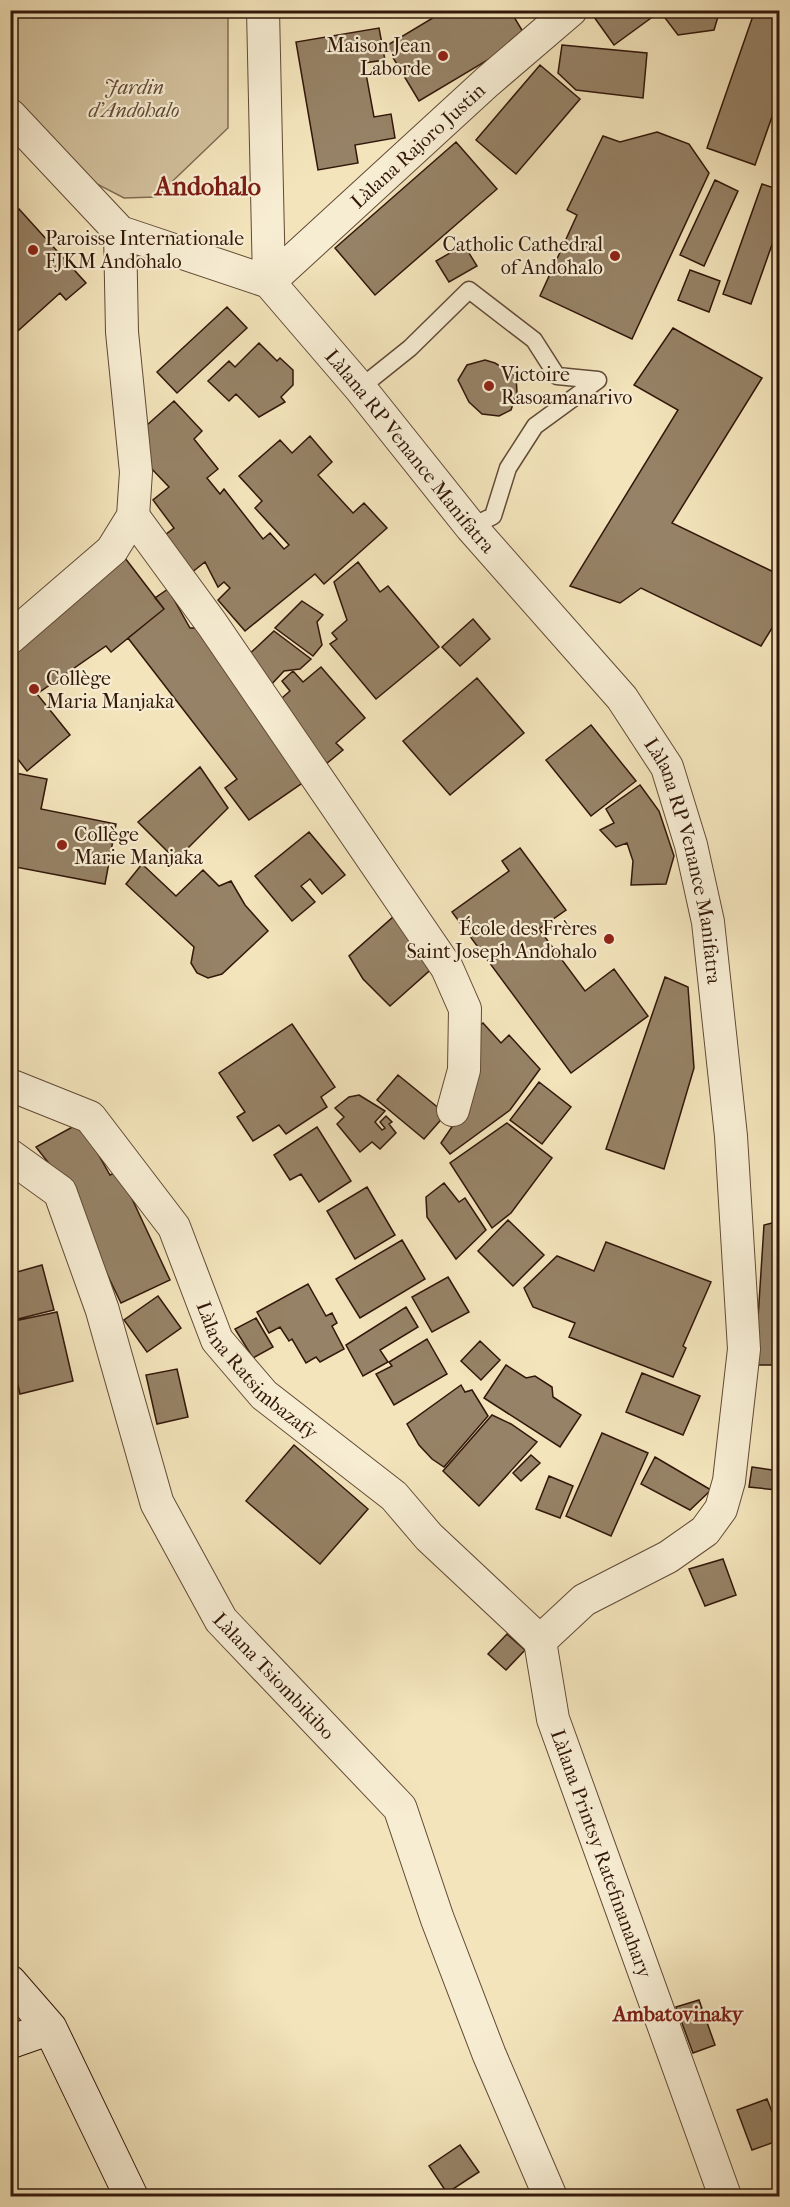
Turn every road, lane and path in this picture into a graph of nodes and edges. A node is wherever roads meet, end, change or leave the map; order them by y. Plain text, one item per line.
1 (263, 10) edge
2 (571, 10) edge
3 (10, 116) edge
4 (120, 232) junction
5 (269, 282) junction
6 (360, 388) junction
7 (133, 516) junction
8 (471, 527) junction
9 (10, 638) edge
10 (10, 1085) edge
11 (453, 1110) dead end
12 (10, 1156) edge
13 (540, 1641) junction
14 (10, 1982) edge
15 (50, 2028) junction
16 (10, 2042) edge
17 (131, 2196) edge
18 (550, 2196) edge
19 (725, 2196) edge

1 - 5 street
2 - 5 street, Làlana Rajoro Justin
3 - 4 street
4 - 5 street
4 - 7 street
5 - 6 street, Làlana RP Venance Manifatra
6 - 8 street, Làlana RP Venance Manifatra
6 - 8 lane
7 - 9 street
7 - 11 street
8 - 13 street, Làlana RP Venance Manifatra
10 - 13 street, Làlana Ratsimbazafy
12 - 18 street, Làlana Tsiombikibo
13 - 19 street, Làlana Printsy Ratefinanahary
14 - 15 street
15 - 16 street
15 - 17 street

